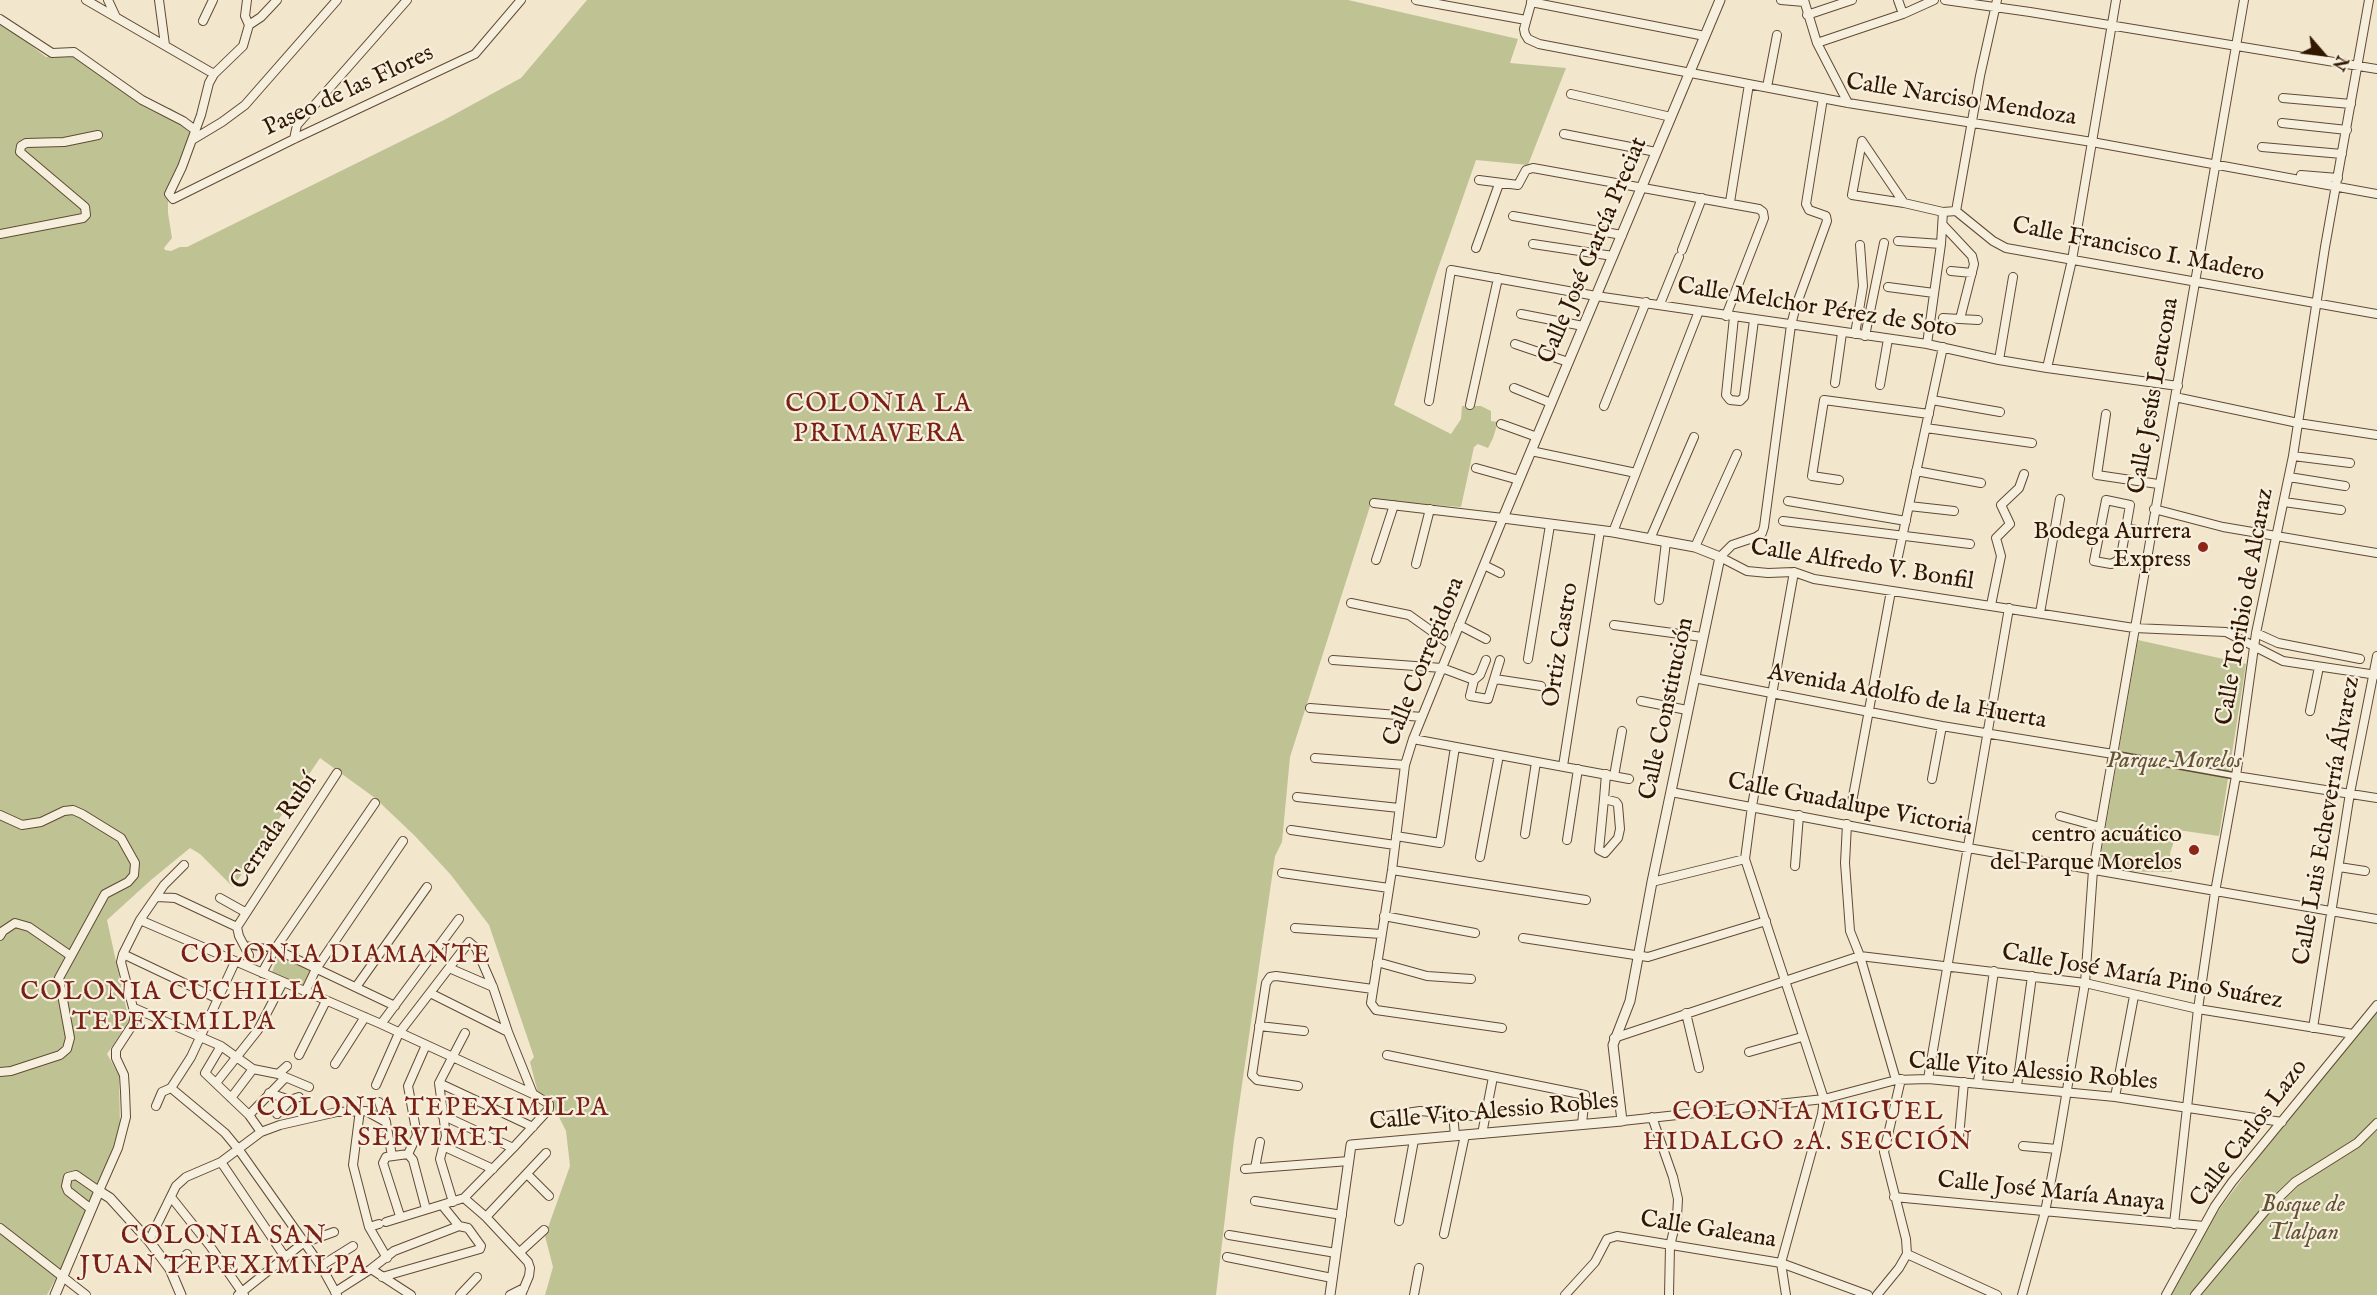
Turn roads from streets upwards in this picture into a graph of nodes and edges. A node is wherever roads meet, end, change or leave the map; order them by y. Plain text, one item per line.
1 (86, 0) edge
2 (108, 0) edge
3 (159, 0) edge
4 (213, 0) edge
5 (247, 0) edge
6 (277, 0) edge
7 (337, 0) edge
8 (406, 0) edge
9 (521, 0) edge
10 (1416, 0) edge
11 (1720, 0) edge
12 (1781, 0) edge
13 (1852, 0) edge
14 (1898, 0) edge
15 (1934, 0) edge
16 (1945, 0) edge
17 (2116, 0) edge
18 (2244, 0) edge
19 (2369, 0) edge
20 (1531, 1) edge
21 (1804, 1) edge
22 (1568, 4) edge
23 (1996, 4) edge
24 (1903, 14) junction
25 (115, 15) junction
26 (1808, 15) junction
27 (0, 19) edge
28 (1526, 20) junction
29 (203, 21) dead end
30 (249, 25) junction
31 (2112, 27) junction
32 (1778, 35) dead end
33 (1705, 36) junction
34 (1817, 43) junction
35 (165, 45) junction
36 (2236, 46) junction
37 (2358, 66) junction
38 (2377, 69) edge
39 (1689, 73) junction
40 (214, 74) junction
41 (1749, 84) junction
42 (1767, 87) junction
43 (1571, 94) dead end
44 (1824, 98) junction
45 (2283, 98) dead end
46 (1848, 103) junction
47 (2351, 104) junction
48 (1671, 117) junction
49 (2282, 123) dead end
50 (1971, 124) junction
51 (195, 130) junction
52 (2347, 130) junction
53 (1564, 134) dead end
54 (98, 135) dead end
55 (294, 139) junction
56 (192, 140) junction
57 (2092, 142) junction
58 (2262, 147) dead end
59 (1656, 152) junction
60 (2342, 154) junction
61 (2215, 163) junction
62 (2301, 175) dead end
63 (2338, 178) junction
64 (1479, 180) dead end
65 (1499, 184) junction
66 (1641, 187) junction
67 (2336, 187) junction
68 (2377, 194) edge
69 (1702, 198) junction
70 (1730, 202) junction
71 (1904, 203) junction
72 (1956, 211) junction
73 (1943, 212) junction
74 (1513, 216) dead end
75 (1943, 225) junction
76 (0, 234) edge
77 (1622, 235) junction
78 (1898, 241) dead end
79 (1884, 243) dead end
80 (1533, 244) dead end
81 (1941, 244) junction
82 (1860, 245) dead end
83 (1476, 248) dead end
84 (1612, 256) junction
85 (2072, 260) junction
86 (1951, 271) dead end
87 (1972, 273) junction
88 (2013, 277) dead end
89 (1498, 278) junction
90 (2196, 282) junction
91 (1888, 287) dead end
92 (1934, 293) junction
93 (1596, 296) junction
94 (1647, 302) junction
95 (1660, 304) junction
96 (2315, 304) junction
97 (1699, 311) junction
98 (1521, 314) dead end
99 (2377, 314) edge
100 (1730, 316) junction
101 (1943, 318) dead end
102 (1960, 319) junction
103 (1754, 320) junction
104 (1978, 320) dead end
105 (1583, 326) junction
106 (1791, 326) junction
107 (1842, 333) junction
108 (1855, 334) junction
109 (1865, 336) junction
110 (1888, 339) junction
111 (1515, 344) dead end
112 (1926, 344) junction
113 (1943, 347) junction
114 (1999, 360) junction
115 (1568, 362) junction
116 (2047, 368) junction
117 (1835, 383) dead end
118 (1880, 385) dead end
119 (2178, 386) junction
120 (1514, 388) dead end
121 (2175, 397) junction
122 (1932, 400) junction
123 (1429, 401) dead end
124 (1551, 403) junction
125 (1470, 405) dead end
126 (1604, 406) dead end
127 (2000, 412) dead end
128 (1929, 414) junction
129 (2106, 414) dead end
130 (2298, 423) junction
131 (1501, 424) dead end
132 (1926, 428) junction
133 (2377, 435) edge
134 (1537, 437) junction
135 (1694, 437) dead end
136 (2032, 443) dead end
137 (1531, 451) junction
138 (1737, 454) dead end
139 (2293, 456) junction
140 (2350, 463) dead end
141 (1476, 468) dead end
142 (1916, 471) junction
143 (1636, 473) junction
144 (2024, 474) dead end
145 (2289, 477) junction
146 (1519, 480) junction
147 (1839, 480) dead end
148 (1981, 483) dead end
149 (2158, 484) junction
150 (2345, 486) dead end
151 (2060, 499) dead end
152 (1788, 501) dead end
153 (2284, 502) junction
154 (1374, 503) dead end
155 (1394, 505) junction
156 (1909, 507) junction
157 (1430, 509) junction
158 (2154, 509) junction
159 (2341, 510) dead end
160 (1954, 512) dead end
161 (1503, 518) junction
162 (1783, 521) dead end
163 (1906, 521) junction
164 (1550, 525) junction
165 (2126, 528) junction
166 (1600, 531) junction
167 (1614, 532) junction
168 (2150, 533) junction
169 (1902, 536) junction
170 (2277, 537) junction
171 (1650, 539) junction
172 (1666, 542) junction
173 (1970, 544) dead end
174 (1695, 547) junction
175 (2377, 553) edge
176 (1720, 557) junction
177 (1376, 560) dead end
178 (1897, 561) dead end
179 (1416, 564) dead end
180 (1484, 565) junction
181 (1794, 572) junction
182 (1500, 573) dead end
183 (1891, 591) junction
184 (1659, 600) dead end
185 (1351, 603) dead end
186 (1991, 605) junction
187 (2009, 608) junction
188 (2040, 613) junction
189 (1460, 625) junction
190 (1614, 625) dead end
191 (2134, 628) junction
192 (2256, 633) junction
193 (1702, 637) junction
194 (1486, 639) dead end
195 (1451, 645) junction
196 (2255, 646) junction
197 (2377, 656) edge
198 (1528, 659) dead end
199 (2360, 659) dead end
200 (1333, 660) dead end
201 (1486, 660) dead end
202 (1500, 660) dead end
203 (1442, 668) junction
204 (2319, 668) junction
205 (2375, 674) edge
206 (1694, 678) junction
207 (1495, 679) junction
208 (1474, 680) junction
209 (1541, 686) dead end
210 (1773, 693) junction
211 (1641, 701) dead end
212 (1310, 708) dead end
213 (1687, 710) junction
214 (2310, 711) dead end
215 (1869, 712) junction
216 (1422, 717) junction
217 (1942, 726) junction
218 (1622, 731) dead end
219 (1987, 734) junction
220 (1413, 739) junction
221 (1455, 747) junction
222 (2113, 754) junction
223 (1499, 755) junction
224 (1315, 758) dead end
225 (1536, 762) junction
226 (1405, 765) junction
227 (1563, 766) junction
228 (1578, 769) junction
229 (337, 773) dead end
230 (1610, 775) junction
231 (2236, 776) junction
232 (1629, 778) dead end
233 (1932, 779) dead end
234 (1671, 792) junction
235 (2350, 793) junction
236 (1297, 797) dead end
237 (2377, 798) edge
238 (1604, 799) junction
239 (1852, 802) dead end
240 (375, 803) dead end
241 (1752, 806) junction
242 (1399, 808) junction
243 (0, 815) edge
244 (1799, 815) junction
245 (2060, 816) dead end
246 (1847, 825) junction
247 (2100, 827) junction
248 (1291, 830) dead end
249 (1525, 834) dead end
250 (1567, 840) dead end
251 (1395, 841) junction
252 (403, 842) dead end
253 (1968, 848) junction
254 (1480, 857) dead end
255 (1745, 859) junction
256 (184, 865) dead end
257 (1795, 866) dead end
258 (2339, 867) junction
259 (1392, 870) junction
260 (2092, 870) junction
261 (2365, 871) dead end
262 (1282, 873) dead end
263 (1652, 882) junction
264 (427, 887) dead end
265 (1389, 888) junction
266 (2215, 892) junction
267 (158, 897) junction
268 (220, 898) dead end
269 (1586, 900) dead end
270 (245, 912) junction
271 (2331, 912) junction
272 (1384, 916) junction
273 (459, 919) dead end
274 (2377, 919) edge
275 (140, 920) junction
276 (1766, 921) junction
277 (237, 927) junction
278 (1295, 928) dead end
279 (1475, 933) dead end
280 (1381, 934) junction
281 (0, 936) edge
282 (1523, 938) dead end
283 (245, 945) junction
284 (274, 949) junction
285 (123, 954) junction
286 (71, 956) junction
287 (1638, 956) junction
288 (1860, 956) junction
289 (235, 962) junction
290 (1377, 962) junction
291 (247, 966) junction
292 (1947, 967) junction
293 (449, 968) junction
294 (316, 969) junction
295 (1994, 971) junction
296 (262, 973) junction
297 (2032, 976) junction
298 (1471, 979) dead end
299 (1784, 981) junction
300 (283, 982) junction
301 (2085, 983) junction
302 (356, 987) junction
303 (493, 987) junction
304 (1373, 989) junction
305 (305, 992) junction
306 (430, 993) junction
307 (2134, 996) junction
308 (218, 999) junction
309 (326, 1000) junction
310 (2377, 1005) edge
311 (395, 1006) junction
312 (134, 1008) junction
313 (2198, 1009) junction
314 (1686, 1013) junction
315 (365, 1017) junction
316 (381, 1024) junction
317 (1259, 1026) junction
318 (1502, 1028) dead end
319 (2313, 1028) junction
320 (1304, 1031) dead end
321 (508, 1032) junction
322 (399, 1033) junction
323 (465, 1033) dead end
324 (2353, 1034) junction
325 (202, 1036) junction
326 (1802, 1037) junction
327 (1614, 1038) junction
328 (426, 1045) junction
329 (221, 1046) junction
330 (1749, 1052) dead end
331 (299, 1055) dead end
332 (1387, 1055) dead end
333 (452, 1056) junction
334 (236, 1058) junction
335 (335, 1064) dead end
336 (287, 1065) dead end
337 (1699, 1068) dead end
338 (254, 1069) junction
339 (0, 1072) edge
340 (281, 1076) junction
341 (1493, 1077) junction
342 (1928, 1078) junction
343 (1899, 1080) junction
344 (1964, 1082) junction
345 (1978, 1082) junction
346 (216, 1083) junction
347 (439, 1083) junction
348 (375, 1085) dead end
349 (1298, 1086) dead end
350 (2017, 1086) junction
351 (309, 1087) dead end
352 (171, 1088) junction
353 (2067, 1092) junction
354 (269, 1093) junction
355 (533, 1094) junction
356 (299, 1097) dead end
357 (2115, 1097) junction
358 (231, 1098) junction
359 (1824, 1099) junction
360 (290, 1100) junction
361 (379, 1102) dead end
362 (156, 1106) dead end
363 (2186, 1107) junction
364 (360, 1110) junction
365 (1453, 1113) junction
366 (277, 1114) dead end
367 (249, 1115) junction
368 (442, 1115) junction
369 (1386, 1116) dead end
370 (1473, 1116) dead end
371 (1652, 1118) junction
372 (1622, 1121) junction
373 (386, 1122) junction
374 (2282, 1122) junction
375 (2377, 1123) edge
376 (1582, 1124) junction
377 (533, 1126) junction
378 (261, 1132) junction
379 (1482, 1134) junction
380 (1460, 1136) junction
381 (1959, 1137) dead end
382 (1414, 1140) junction
383 (1260, 1142) dead end
384 (443, 1146) junction
385 (2023, 1146) dead end
386 (513, 1148) junction
387 (2057, 1149) junction
388 (239, 1150) junction
389 (546, 1153) dead end
390 (408, 1154) junction
391 (392, 1155) junction
392 (1349, 1161) junction
393 (221, 1162) junction
394 (1255, 1168) junction
395 (492, 1169) junction
396 (1245, 1169) dead end
397 (527, 1174) junction
398 (99, 1191) junction
399 (549, 1196) dead end
400 (171, 1197) junction
401 (1894, 1197) junction
402 (464, 1198) junction
403 (1255, 1201) dead end
404 (453, 1202) junction
405 (442, 1204) junction
406 (91, 1209) junction
407 (426, 1209) junction
408 (2045, 1212) junction
409 (1342, 1215) junction
410 (400, 1216) junction
411 (486, 1217) junction
412 (1399, 1221) dead end
413 (2174, 1224) junction
414 (459, 1226) junction
415 (2204, 1226) junction
416 (369, 1227) junction
417 (0, 1228) edge
418 (544, 1230) dead end
419 (334, 1232) dead end
420 (1444, 1234) dead end
421 (1229, 1235) dead end
422 (149, 1241) junction
423 (303, 1243) junction
424 (353, 1246) dead end
425 (1670, 1246) junction
426 (520, 1252) junction
427 (1336, 1253) junction
428 (187, 1254) dead end
429 (1907, 1254) junction
430 (285, 1257) junction
431 (1227, 1257) dead end
432 (387, 1258) junction
433 (1781, 1263) junction
434 (321, 1266) junction
435 (1419, 1268) dead end
436 (170, 1269) junction
437 (371, 1269) junction
438 (64, 1276) junction
439 (382, 1277) junction
440 (477, 1277) dead end
441 (1332, 1278) junction
442 (523, 1292) edge
443 (336, 1293) edge
444 (241, 1294) edge
445 (55, 1295) edge
446 (86, 1295) edge
447 (181, 1295) edge
448 (411, 1295) edge
449 (460, 1295) edge
450 (510, 1295) edge
451 (1330, 1295) edge
452 (1414, 1295) edge
453 (1565, 1295) edge
454 (1669, 1295) edge
455 (1786, 1295) edge
456 (1868, 1295) edge
457 (1877, 1295) edge
458 (1997, 1295) edge
459 (2022, 1295) edge
460 (2166, 1295) edge
461 (2195, 1295) edge

1 - 25 street
2 - 25 street
3 - 35 street
4 - 29 street
5 - 30 street
6 - 30 street
7 - 56 street
8 - 55 street
9 - 55 street, Paseo de las Flores
10 - 28 street
11 - 33 street, Calle José García Preciat
12 - 21 street
13 - 26 street
14 - 24 street
15 - 24 street
16 - 23 street
17 - 31 street
18 - 36 street, Calle Jesús Leucona
19 - 37 street, Calle Toribio de Alcaraz
20 - 22 street
20 - 28 street
21 - 26 street
22 - 33 street
23 - 31 street
23 - 50 street
24 - 34 street
25 - 35 street
26 - 34 street
27 - 51 street
28 - 39 street, Calle Narciso Mendoza
30 - 40 street
31 - 36 street
31 - 57 street
32 - 42 street
33 - 39 street, Calle José García Preciat
34 - 46 street
35 - 40 street
36 - 37 street
36 - 61 street, Calle Jesús Leucona
37 - 38 street
37 - 47 street, Calle Toribio de Alcaraz
39 - 41 street, Calle Narciso Mendoza
39 - 48 street, Calle José García Preciat
40 - 51 street
41 - 42 street, Calle Narciso Mendoza
41 - 70 street
42 - 44 street, Calle Narciso Mendoza
43 - 48 street
44 - 46 street, Calle Narciso Mendoza
44 - 106 street
45 - 47 street
46 - 50 street, Calle Narciso Mendoza
47 - 52 street, Calle Toribio de Alcaraz
48 - 59 street, Calle José García Preciat
49 - 52 street
50 - 57 street, Calle Narciso Mendoza
50 - 72 street
51 - 56 street
52 - 60 street, Calle Toribio de Alcaraz
53 - 59 street
54 - 76 street
55 - 56 street, Paseo de las Flores
57 - 61 street, Calle Narciso Mendoza
57 - 85 street
58 - 60 street
59 - 66 street, Calle José García Preciat
60 - 63 street, Calle Toribio de Alcaraz
61 - 67 street, Calle Narciso Mendoza
61 - 90 street, Calle Jesús Leucona
62 - 63 street
63 - 67 street, Calle Toribio de Alcaraz
64 - 65 street
65 - 66 street
65 - 83 street
66 - 69 street
66 - 77 street, Calle José García Preciat
67 - 68 street, Calle Narciso Mendoza
67 - 96 street, Calle Toribio de Alcaraz
69 - 70 street
69 - 95 street
70 - 100 street
71 - 71 street
71 - 73 street
72 - 73 street
72 - 85 street, Calle Francisco I. Madero
73 - 75 street
74 - 77 street
75 - 81 street
75 - 87 street
77 - 84 street, Calle José García Preciat
78 - 81 street
79 - 109 street
80 - 84 street
81 - 92 street
82 - 108 street
84 - 93 street, Calle José García Preciat
85 - 90 street, Calle Francisco I. Madero
85 - 116 street
86 - 87 street
87 - 102 street
88 - 114 street
89 - 93 street, Calle Melchor Pérez de Soto
89 - 123 street, Calle Melchor Pérez de Soto
89 - 125 street
90 - 96 street, Calle Francisco I. Madero
90 - 119 street, Calle Jesús Leucona
91 - 92 street
92 - 112 street
93 - 94 street, Calle Melchor Pérez de Soto
93 - 105 street, Calle José García Preciat
94 - 95 street, Calle Melchor Pérez de Soto
94 - 126 street
95 - 97 street, Calle Melchor Pérez de Soto
96 - 99 street, Calle Francisco I. Madero
96 - 130 street, Calle Toribio de Alcaraz
97 - 100 street, Calle Melchor Pérez de Soto
97 - 143 street
98 - 105 street
100 - 103 street, Calle Melchor Pérez de Soto
100 - 103 street
101 - 102 street
102 - 104 street
103 - 106 street, Calle Melchor Pérez de Soto
105 - 115 street, Calle José García Preciat
106 - 107 street, Calle Melchor Pérez de Soto
106 - 176 street
107 - 108 street, Calle Melchor Pérez de Soto
107 - 117 street
108 - 109 street, Calle Melchor Pérez de Soto
109 - 110 street, Calle Melchor Pérez de Soto
110 - 112 street, Calle Melchor Pérez de Soto
110 - 118 street
111 - 115 street
112 - 113 street, Calle Melchor Pérez de Soto
113 - 114 street, Calle Melchor Pérez de Soto
113 - 122 street
114 - 116 street, Calle Melchor Pérez de Soto
115 - 124 street, Calle José García Preciat
116 - 119 street, Calle Melchor Pérez de Soto
119 - 121 street, Calle Jesús Leucona
120 - 124 street
121 - 130 street
121 - 149 street, Calle Jesús Leucona
122 - 127 street
122 - 128 street
124 - 134 street, Calle José García Preciat
128 - 132 street
128 - 147 street
129 - 149 street
130 - 133 street
130 - 139 street, Calle Toribio de Alcaraz
131 - 134 street
132 - 136 street
132 - 142 street
134 - 137 street, Calle José García Preciat
135 - 171 street
137 - 143 street
137 - 146 street, Calle José García Preciat
138 - 174 street
139 - 140 street
139 - 145 street, Calle Toribio de Alcaraz
141 - 146 street
142 - 148 street
142 - 156 street
143 - 167 street
144 - 186 street
145 - 150 street
145 - 153 street, Calle Toribio de Alcaraz
146 - 161 street, Calle José García Preciat
149 - 158 street, Calle Jesús Leucona
151 - 188 street
152 - 163 street
153 - 159 street
153 - 170 street, Calle Toribio de Alcaraz
154 - 155 street, Calle Alfredo V. Bonfil
155 - 157 street, Calle Alfredo V. Bonfil
155 - 177 street
156 - 160 street
156 - 163 street
157 - 161 street, Calle Alfredo V. Bonfil
157 - 179 street
158 - 168 street, Calle Jesús Leucona
158 - 170 street
161 - 164 street, Calle Alfredo V. Bonfil
161 - 180 street, Calle Corregidora
162 - 169 street
163 - 169 street
164 - 166 street, Calle Alfredo V. Bonfil
164 - 198 street
165 - 165 street
165 - 168 street
166 - 167 street, Calle Alfredo V. Bonfil
166 - 227 street, Ortiz Castro
167 - 171 street, Calle Alfredo V. Bonfil
168 - 191 street, Calle Jesús Leucona
169 - 173 street
169 - 178 street
170 - 175 street
170 - 192 street, Calle Toribio de Alcaraz
171 - 172 street, Calle Alfredo V. Bonfil
172 - 174 street, Calle Alfredo V. Bonfil
172 - 184 street
174 - 176 street, Calle Alfredo V. Bonfil
176 - 181 street, Calle Alfredo V. Bonfil
176 - 193 street, Calle Constitución
180 - 182 street
180 - 189 street, Calle Corregidora
181 - 183 street, Calle Alfredo V. Bonfil
181 - 210 street
183 - 186 street, Calle Alfredo V. Bonfil
183 - 215 street
185 - 195 street
186 - 187 street, Calle Alfredo V. Bonfil
187 - 188 street, Calle Alfredo V. Bonfil
187 - 219 street
188 - 191 street, Calle Alfredo V. Bonfil
189 - 194 street
189 - 195 street, Calle Corregidora
190 - 193 street
191 - 196 street, Calle Alfredo V. Bonfil
191 - 222 street, Calle Jesús Leucona
192 - 196 street, Calle Toribio de Alcaraz
192 - 199 street
193 - 206 street, Calle Constitución
195 - 203 street, Calle Corregidora
196 - 204 street, Calle Alfredo V. Bonfil
196 - 231 street, Calle Toribio de Alcaraz
197 - 205 street, Calle Luis Echeverría Álvarez
200 - 203 street
201 - 208 street
202 - 207 street
203 - 208 street
203 - 216 street, Calle Corregidora
204 - 205 street, Calle Alfredo V. Bonfil
204 - 214 street
205 - 235 street, Calle Luis Echeverría Álvarez
206 - 210 street, Avenida Adolfo de la Huerta
206 - 213 street, Calle Constitución
207 - 208 street
207 - 209 street
210 - 215 street, Avenida Adolfo de la Huerta
210 - 241 street
211 - 213 street
212 - 216 street
213 - 234 street, Calle Constitución
215 - 217 street, Avenida Adolfo de la Huerta
215 - 239 street
216 - 220 street, Calle Corregidora
217 - 219 street, Avenida Adolfo de la Huerta
217 - 233 street
218 - 230 street
219 - 222 street, Avenida Adolfo de la Huerta
219 - 253 street
220 - 221 street
220 - 226 street, Calle Corregidora
221 - 223 street
221 - 251 street
222 - 231 street
222 - 247 street, Calle Jesús Leucona
223 - 225 street
223 - 254 street
224 - 226 street
225 - 227 street
225 - 249 street
226 - 242 street, Calle Corregidora
227 - 228 street
228 - 230 street
228 - 250 street
229 - 270 street, Cerrada Rubí
230 - 232 street
230 - 238 street
231 - 235 street
231 - 266 street, Calle Toribio de Alcaraz
234 - 241 street, Calle Guadalupe Victoria
234 - 263 street, Calle Constitución
235 - 237 street
235 - 258 street, Calle Luis Echeverría Álvarez
236 - 242 street
238 - 238 street
240 - 284 street
241 - 244 street, Calle Guadalupe Victoria
241 - 255 street
242 - 251 street, Calle Corregidora
243 - 286 street
244 - 246 street, Calle Guadalupe Victoria
244 - 257 street
245 - 247 street
246 - 253 street, Calle Guadalupe Victoria
246 - 288 street
247 - 260 street, Calle Jesús Leucona
248 - 251 street
251 - 259 street, Calle Corregidora
252 - 294 street
253 - 260 street, Calle Guadalupe Victoria
253 - 292 street
255 - 263 street
255 - 276 street
256 - 267 street
258 - 261 street
258 - 271 street, Calle Luis Echeverría Álvarez
259 - 265 street, Calle Corregidora
259 - 269 street
260 - 266 street, Calle Guadalupe Victoria
260 - 301 street, Calle Jesús Leucona
262 - 265 street
263 - 287 street, Calle Constitución
264 - 302 street
265 - 272 street, Calle Corregidora
266 - 271 street, Calle Guadalupe Victoria
266 - 313 street, Calle Toribio de Alcaraz
267 - 275 street
267 - 277 street
268 - 270 street, Cerrada Rubí
270 - 277 street, Cerrada Rubí
271 - 274 street, Calle Guadalupe Victoria
271 - 319 street, Calle Luis Echeverría Álvarez
272 - 279 street
272 - 280 street, Calle Corregidora
273 - 311 street
275 - 285 street
275 - 289 street
276 - 287 street
276 - 299 street
277 - 283 street, Cerrada Rubí
278 - 280 street
280 - 290 street, Calle Corregidora
281 - 286 street
282 - 287 street
283 - 284 street
283 - 291 street, Cerrada Rubí
284 - 294 street
284 - 296 street
285 - 308 street
285 - 312 street
286 - 339 street
287 - 327 street, Calle Constitución
288 - 292 street, Calle José María Pino Suárez
288 - 299 street, Calle José María Pino Suárez
288 - 343 street
289 - 291 street
289 - 308 street
290 - 298 street
290 - 304 street, Calle Corregidora
291 - 296 street
292 - 295 street, Calle José María Pino Suárez
292 - 342 street
293 - 303 street
293 - 303 street
293 - 306 street
294 - 302 street
294 - 305 street
295 - 297 street, Calle José María Pino Suárez
295 - 345 street
296 - 300 street
297 - 301 street, Calle José María Pino Suárez
297 - 350 street
299 - 314 street, Calle José María Pino Suárez
299 - 326 street
300 - 305 street
300 - 334 street
301 - 307 street, Calle José María Pino Suárez
301 - 353 street, Calle Jesús Leucona
302 - 311 street
303 - 321 street
304 - 317 street
304 - 318 street, Calle Corregidora
305 - 309 street
306 - 321 street
306 - 322 street
307 - 313 street, Calle José María Pino Suárez
307 - 357 street
308 - 325 street
309 - 315 street
309 - 331 street
310 - 324 street, Calle Carlos Lazo
311 - 316 street
312 - 325 street
312 - 398 street
313 - 319 street, Calle José María Pino Suárez
313 - 363 street, Calle Toribio de Alcaraz
314 - 327 street, Calle José María Pino Suárez
314 - 337 street
315 - 316 street
315 - 335 street
316 - 322 street
317 - 320 street
317 - 349 street
319 - 324 street, Calle José María Pino Suárez
321 - 355 street
322 - 328 street
322 - 348 street
323 - 333 street
324 - 374 street, Calle Carlos Lazo
325 - 329 street
325 - 352 street
326 - 330 street
326 - 359 street
327 - 372 street, Calle Constitución
328 - 333 street
328 - 390 street
329 - 334 street
329 - 346 street
332 - 341 street
333 - 347 street
333 - 355 street
334 - 338 street
334 - 346 street
336 - 340 street
338 - 340 street
338 - 358 street
340 - 351 street
340 - 354 street
341 - 376 street
341 - 379 street
342 - 343 street, Calle Vito Alessio Robles
342 - 344 street, Calle Vito Alessio Robles
343 - 359 street, Calle Vito Alessio Robles
343 - 401 street
344 - 345 street, Calle Vito Alessio Robles
344 - 381 street
345 - 350 street, Calle Vito Alessio Robles
346 - 358 street
347 - 368 street
347 - 377 street
350 - 353 street, Calle Vito Alessio Robles
352 - 362 street
352 - 388 street
353 - 357 street, Calle Vito Alessio Robles
353 - 387 street, Calle Jesús Leucona
354 - 360 street
354 - 367 street
355 - 377 street
356 - 360 street
357 - 363 street, Calle Vito Alessio Robles
358 - 367 street
359 - 371 street, Calle Vito Alessio Robles
359 - 433 street
360 - 366 street
361 - 373 street
363 - 374 street, Calle Vito Alessio Robles
363 - 413 street, Calle Toribio de Alcaraz
364 - 373 street
364 - 378 street
364 - 416 street
365 - 369 street
365 - 370 street
365 - 380 street
367 - 378 street
368 - 384 street
368 - 386 street
371 - 372 street, Calle Vito Alessio Robles
371 - 425 street
372 - 376 street, Calle Vito Alessio Robles
373 - 391 street
374 - 415 street, Calle Carlos Lazo
375 - 461 street
376 - 379 street, Calle Vito Alessio Robles
377 - 386 street
378 - 388 street
379 - 380 street, Calle Vito Alessio Robles
380 - 382 street, Calle Vito Alessio Robles
380 - 420 street
382 - 392 street, Calle Vito Alessio Robles
382 - 412 street
383 - 394 street
384 - 395 street
384 - 404 street
385 - 387 street
386 - 395 street
387 - 408 street, Calle Jesús Leucona
388 - 393 street
388 - 423 street
389 - 397 street
390 - 391 street
390 - 407 street
391 - 410 street
392 - 394 street
392 - 409 street
393 - 400 street
393 - 430 street
394 - 396 street
395 - 402 street
397 - 399 street
397 - 411 street
398 - 406 street
398 - 406 street
398 - 422 street
400 - 422 street
400 - 444 street
401 - 408 street, Calle José María Anaya
401 - 429 street
402 - 404 street
402 - 411 street
403 - 409 street
404 - 405 street
405 - 407 street
405 - 414 street
406 - 438 street
407 - 410 street
408 - 413 street, Calle José María Anaya
408 - 459 street, Calle Jesús Leucona
409 - 427 street
410 - 416 street
411 - 426 street
413 - 415 street, Calle José María Anaya
414 - 432 street
414 - 439 street
415 - 460 street, Calle Carlos Lazo
416 - 432 street
417 - 438 street
418 - 426 street
419 - 423 street
421 - 427 street
422 - 436 street
423 - 430 street
423 - 434 street
424 - 434 street
425 - 433 street, Calle Galeana
425 - 453 street, Calle Galeana
425 - 454 street
426 - 442 street
427 - 441 street
428 - 436 street
429 - 457 street
429 - 458 street
430 - 444 street
431 - 441 street
432 - 437 street
433 - 455 street
433 - 456 street, Calle Galeana
434 - 443 street
435 - 452 street
436 - 447 street
437 - 439 street
437 - 443 street
438 - 445 street
438 - 446 street
439 - 448 street
440 - 449 street
441 - 451 street
442 - 450 street

